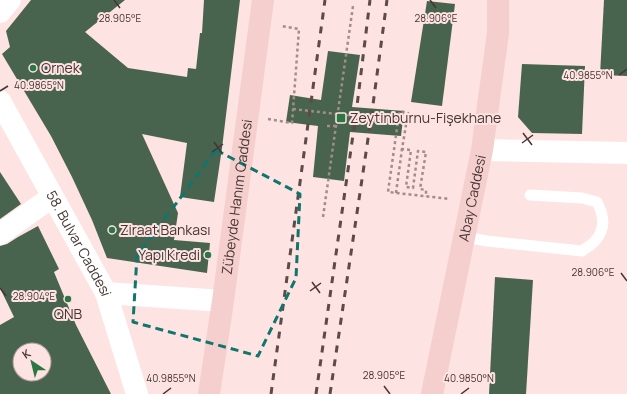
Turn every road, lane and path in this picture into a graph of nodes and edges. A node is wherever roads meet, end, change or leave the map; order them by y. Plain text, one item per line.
1 (10, 0) edge
2 (263, 0) edge
3 (498, 0) edge
4 (353, 6) dead end
5 (0, 12) edge
6 (298, 36) dead end
7 (0, 102) edge
8 (293, 109) junction
9 (338, 114) junction
10 (266, 118) dead end
11 (398, 121) junction
12 (327, 126) dead end
13 (336, 126) junction
14 (402, 149) junction
15 (482, 150) junction
16 (627, 153) edge
17 (396, 193) junction
18 (530, 195) dead end
19 (52, 197) junction
20 (323, 217) dead end
21 (0, 234) edge
22 (464, 237) junction
23 (106, 293) junction
24 (223, 301) junction
25 (137, 394) edge
26 (209, 394) edge
27 (432, 394) edge

1 - 5 street
2 - 24 main road, Zübeyde Hanım Caddesi
3 - 15 main road, Abay Caddesi
4 - 9 path
6 - 8 path
7 - 19 street, 58. Bulvar Caddesi
8 - 9 path
8 - 10 path
9 - 11 path
9 - 13 path
11 - 14 path
11 - 17 path
12 - 13 path
13 - 20 path
14 - 17 path
14 - 17 path
15 - 16 street
15 - 22 main road, Abay Caddesi
18 - 22 lane
19 - 21 street
19 - 23 street, 58. Bulvar Caddesi
22 - 27 main road, Abay Caddesi
23 - 24 street
23 - 25 street, 58. Bulvar Caddesi
24 - 26 main road, Zübeyde Hanım Caddesi

